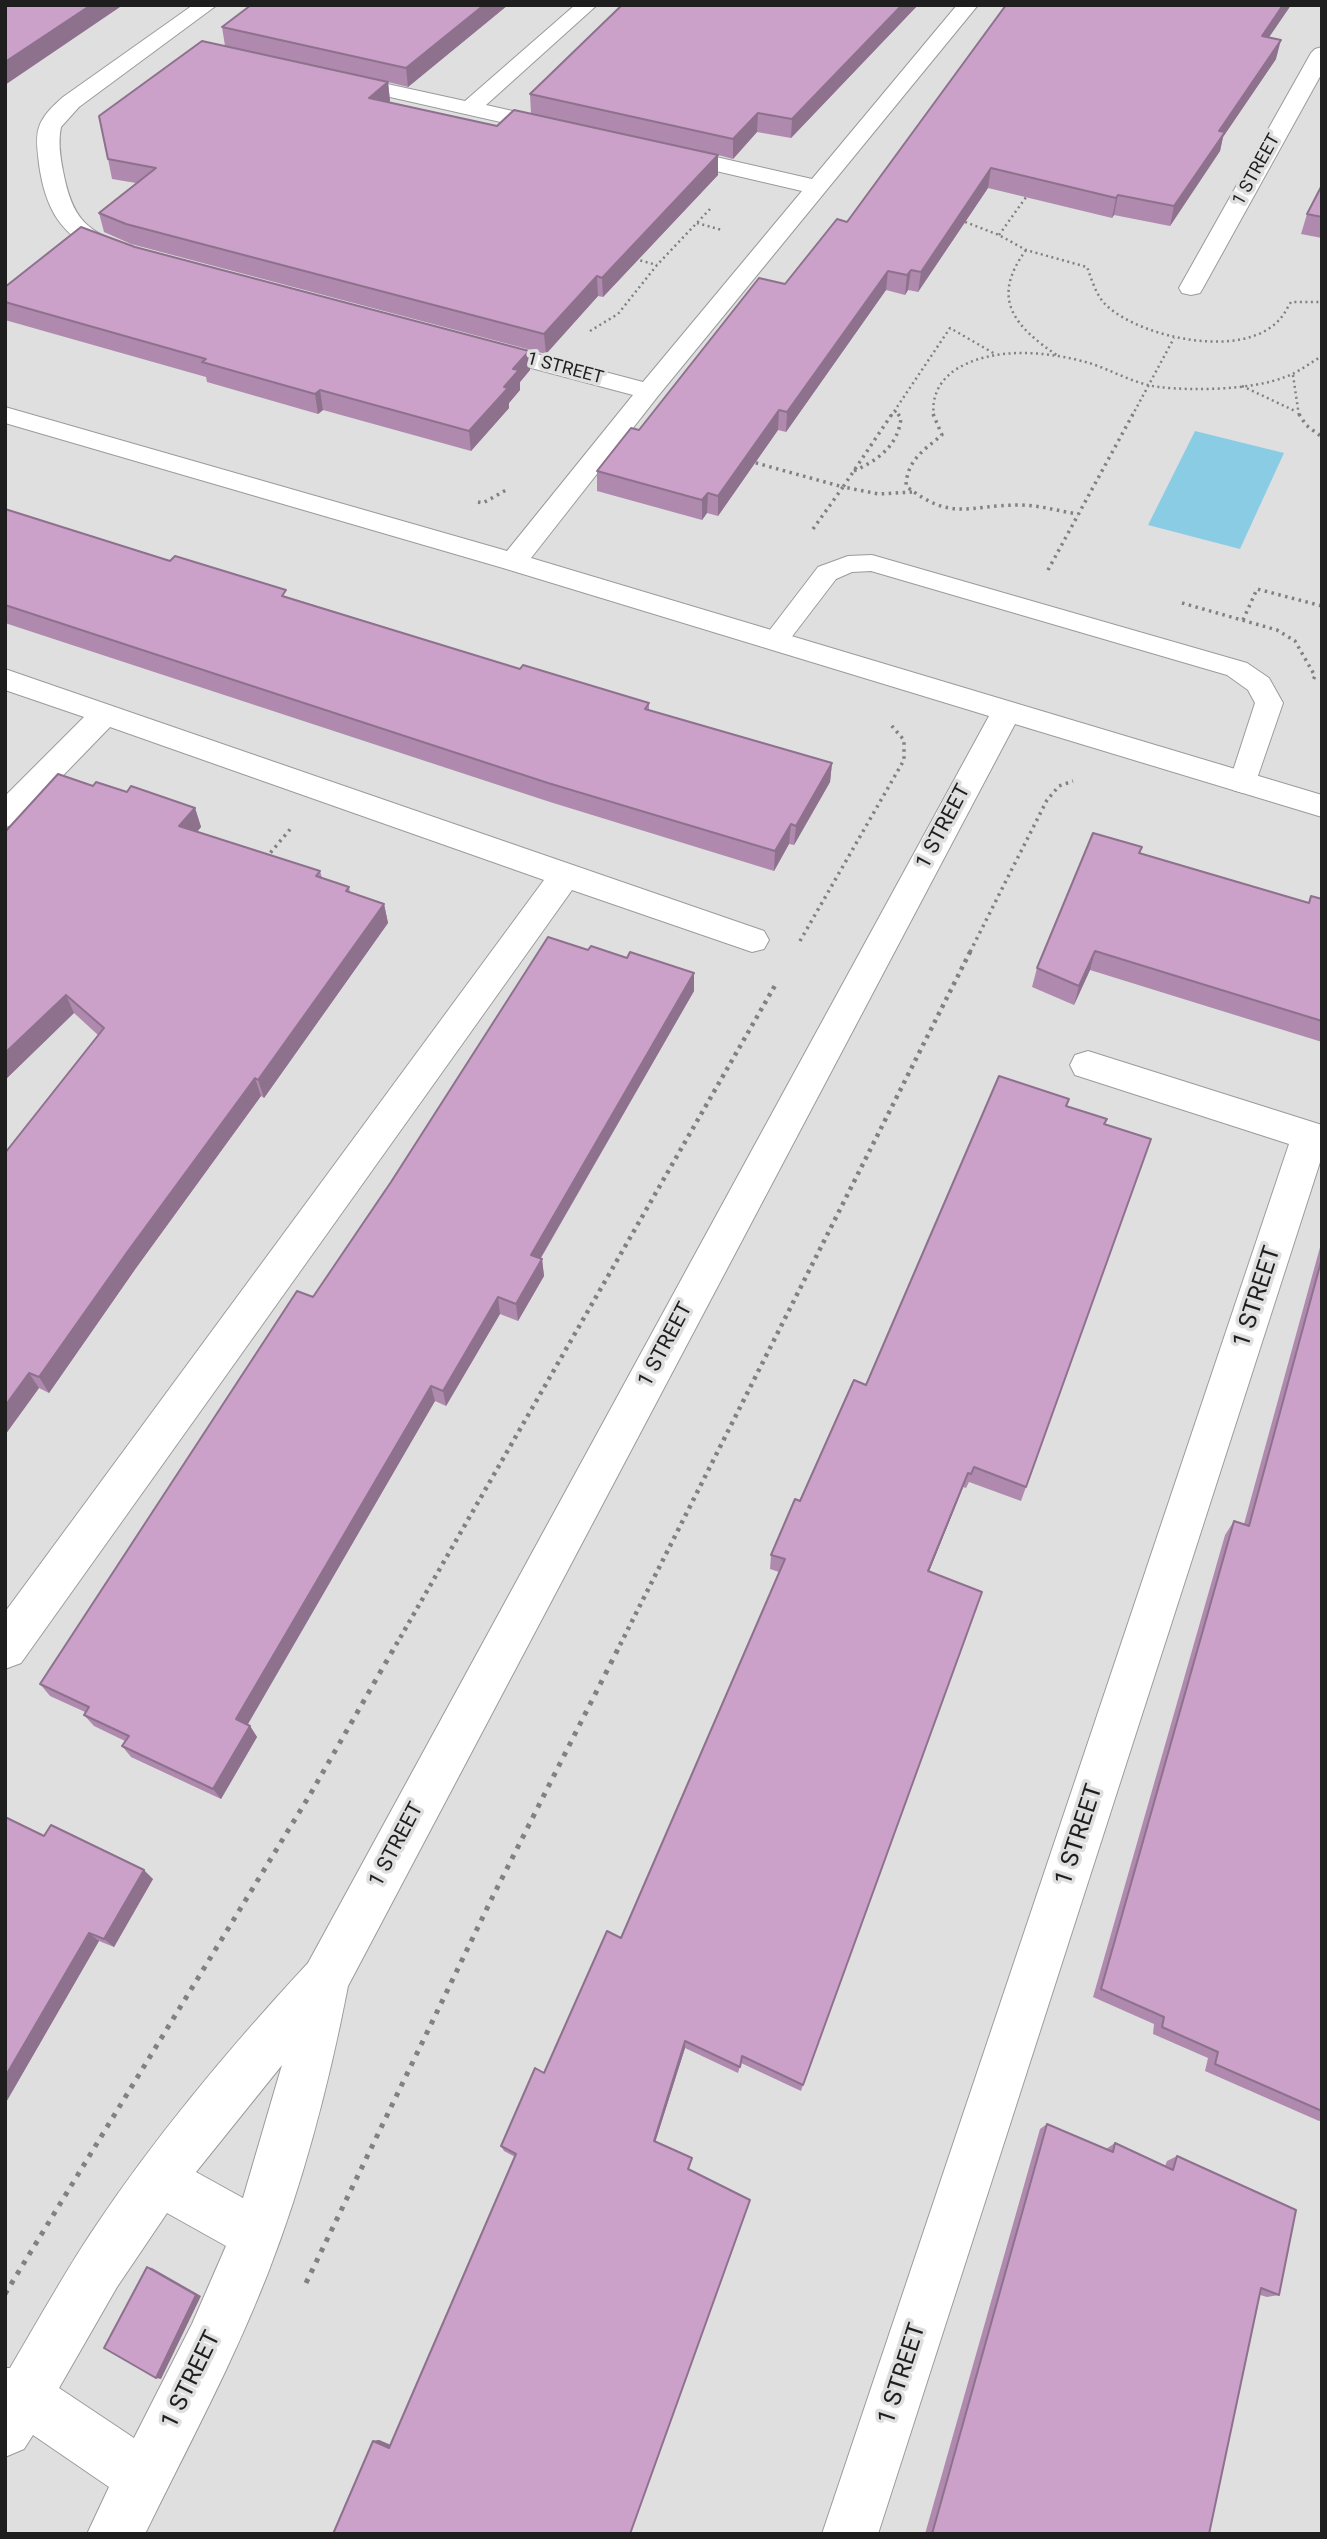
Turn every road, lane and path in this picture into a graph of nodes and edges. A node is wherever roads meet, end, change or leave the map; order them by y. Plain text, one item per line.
1 (207, 5) edge
2 (587, 5) edge
3 (968, 5) edge
4 (160, 40) junction
5 (184, 45) dead end
6 (1322, 53) edge
7 (311, 73) edge
8 (470, 108) junction
9 (579, 133) edge
10 (647, 149) edge
11 (715, 164) junction
12 (817, 187) junction
13 (1030, 191) edge
14 (956, 218) edge
15 (999, 235) junction
16 (1026, 250) junction
17 (630, 258) edge
18 (148, 259) edge
19 (657, 265) junction
20 (1191, 288) dead end
21 (1322, 302) edge
22 (1174, 338) junction
23 (462, 342) edge
24 (995, 355) junction
25 (514, 356) junction
26 (1322, 356) edge
27 (1059, 357) junction
28 (1293, 375) junction
29 (1242, 386) junction
30 (1145, 387) junction
31 (649, 391) junction
32 (895, 411) junction
33 (1295, 411) junction
34 (5, 415) edge
35 (1322, 437) edge
36 (742, 459) edge
37 (854, 471) junction
38 (1078, 514) junction
39 (513, 562) junction
40 (1322, 606) edge
41 (1027, 608) junction
42 (1243, 620) dead end
43 (775, 641) junction
44 (5, 679) edge
45 (1007, 711) junction
46 (106, 715) junction
47 (896, 774) dead end
48 (1243, 783) junction
49 (1322, 806) edge
50 (5, 816) edge
51 (1037, 819) dead end
52 (292, 828) dead end
53 (265, 860) edge
54 (565, 875) junction
55 (752, 940) dead end
56 (799, 944) dead end
57 (778, 981) dead end
58 (1088, 1065) dead end
59 (1316, 1138) edge
60 (5, 1648) edge
61 (325, 1980) junction
62 (159, 2180) junction
63 (257, 2234) junction
64 (5, 2294) edge
65 (299, 2296) dead end
66 (12, 2408) edge
67 (143, 2477) junction
68 (115, 2534) edge
69 (850, 2534) edge

1 - 4 street
2 - 8 street
3 - 12 street
4 - 5 street
4 - 18 street
6 - 20 street, 1 STREET
7 - 8 street
8 - 9 street
10 - 11 street
11 - 12 street
11 - 19 path
12 - 31 street
13 - 15 path
14 - 15 path
15 - 16 path
16 - 22 path
16 - 27 path
17 - 19 path
19 - 25 path
21 - 22 path
22 - 30 path
23 - 25 street, 1 STREET
24 - 27 path
24 - 32 path
24 - 38 path
25 - 31 street, 1 STREET
26 - 28 path
27 - 30 path
28 - 29 path
28 - 33 path
29 - 30 path
29 - 33 path
30 - 38 path
31 - 39 street
32 - 37 path
32 - 37 path
33 - 35 path
34 - 39 street
36 - 37 path
38 - 41 path
39 - 43 street
40 - 42 path
41 - 43 lane
41 - 48 lane
43 - 45 street
44 - 46 street
45 - 48 street
45 - 61 street, 1 STREET
46 - 50 street
46 - 54 street
47 - 56 path
48 - 49 street
51 - 65 path
52 - 53 path
54 - 55 street
54 - 60 street
57 - 64 path
58 - 59 street, 1 STREET
59 - 69 street, 1 STREET
61 - 62 street, 1 STREET
61 - 63 street, 1 STREET
62 - 63 street
62 - 66 street, 1 STREET
63 - 67 street, 1 STREET
66 - 67 street
67 - 68 street, 1 STREET

